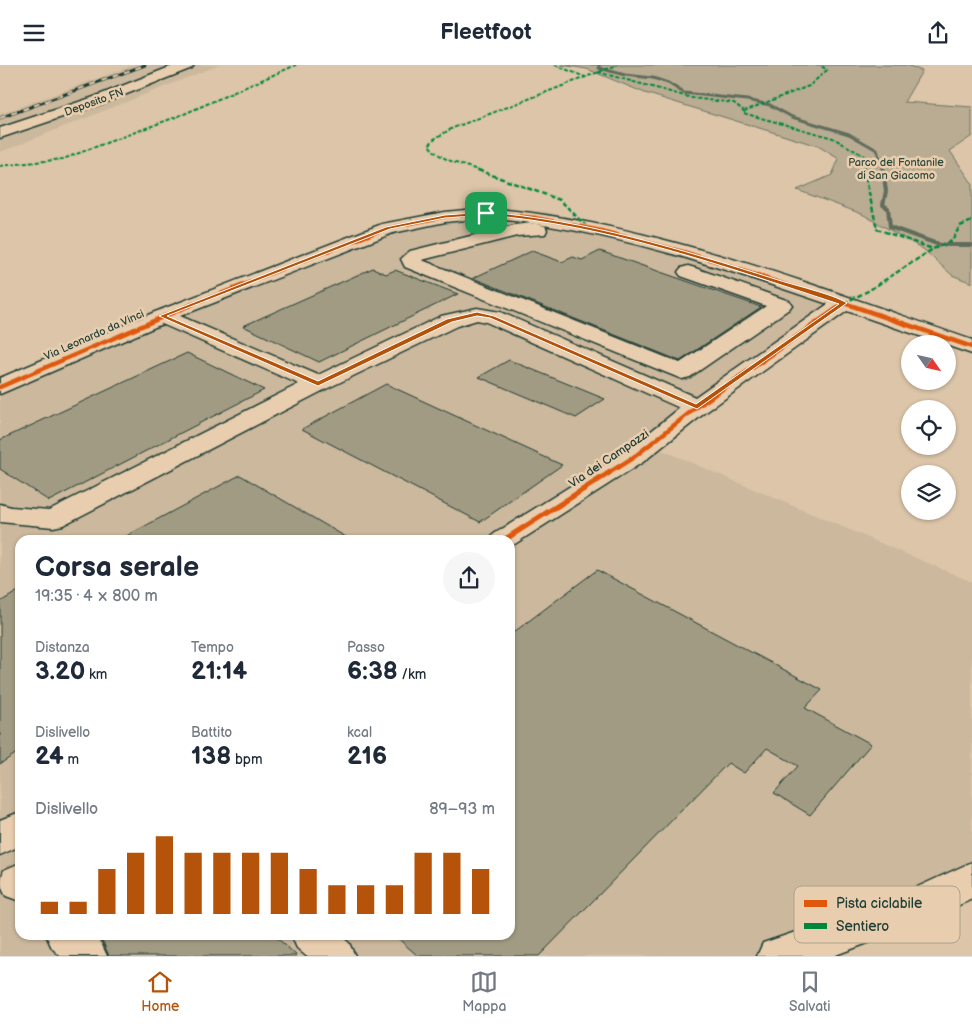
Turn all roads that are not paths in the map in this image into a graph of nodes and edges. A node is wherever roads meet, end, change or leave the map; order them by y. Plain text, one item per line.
1 (187, 65) edge
2 (0, 133) edge
3 (600, 230) junction
4 (686, 252) junction
5 (766, 277) junction
6 (743, 291) junction
7 (844, 303) junction
8 (162, 316) junction
9 (972, 347) edge
10 (318, 384) junction
11 (0, 387) edge
12 (697, 407) junction
13 (0, 513) edge
14 (512, 535) edge
15 (15, 830) edge
16 (0, 839) edge
17 (972, 879) edge
18 (960, 886) edge
19 (72, 940) edge
20 (317, 940) edge
21 (816, 943) edge
22 (86, 956) edge
23 (334, 956) edge
24 (778, 956) edge

1 - 2 street, Deposito FN
3 - 4 street, Via Leonardo da Vinci
3 - 6 street
3 - 8 street, Via Leonardo da Vinci
4 - 5 street, Via Leonardo da Vinci
4 - 6 street
5 - 6 street
5 - 7 street, Via Leonardo da Vinci
7 - 9 street, Via Leonardo da Vinci
7 - 12 street, Via dei Campazzi
8 - 10 street
8 - 11 street, Via Leonardo da Vinci
10 - 12 street
10 - 13 street
12 - 14 street, Via dei Campazzi
15 - 16 street
17 - 18 street
19 - 22 street
20 - 23 street
21 - 24 street

